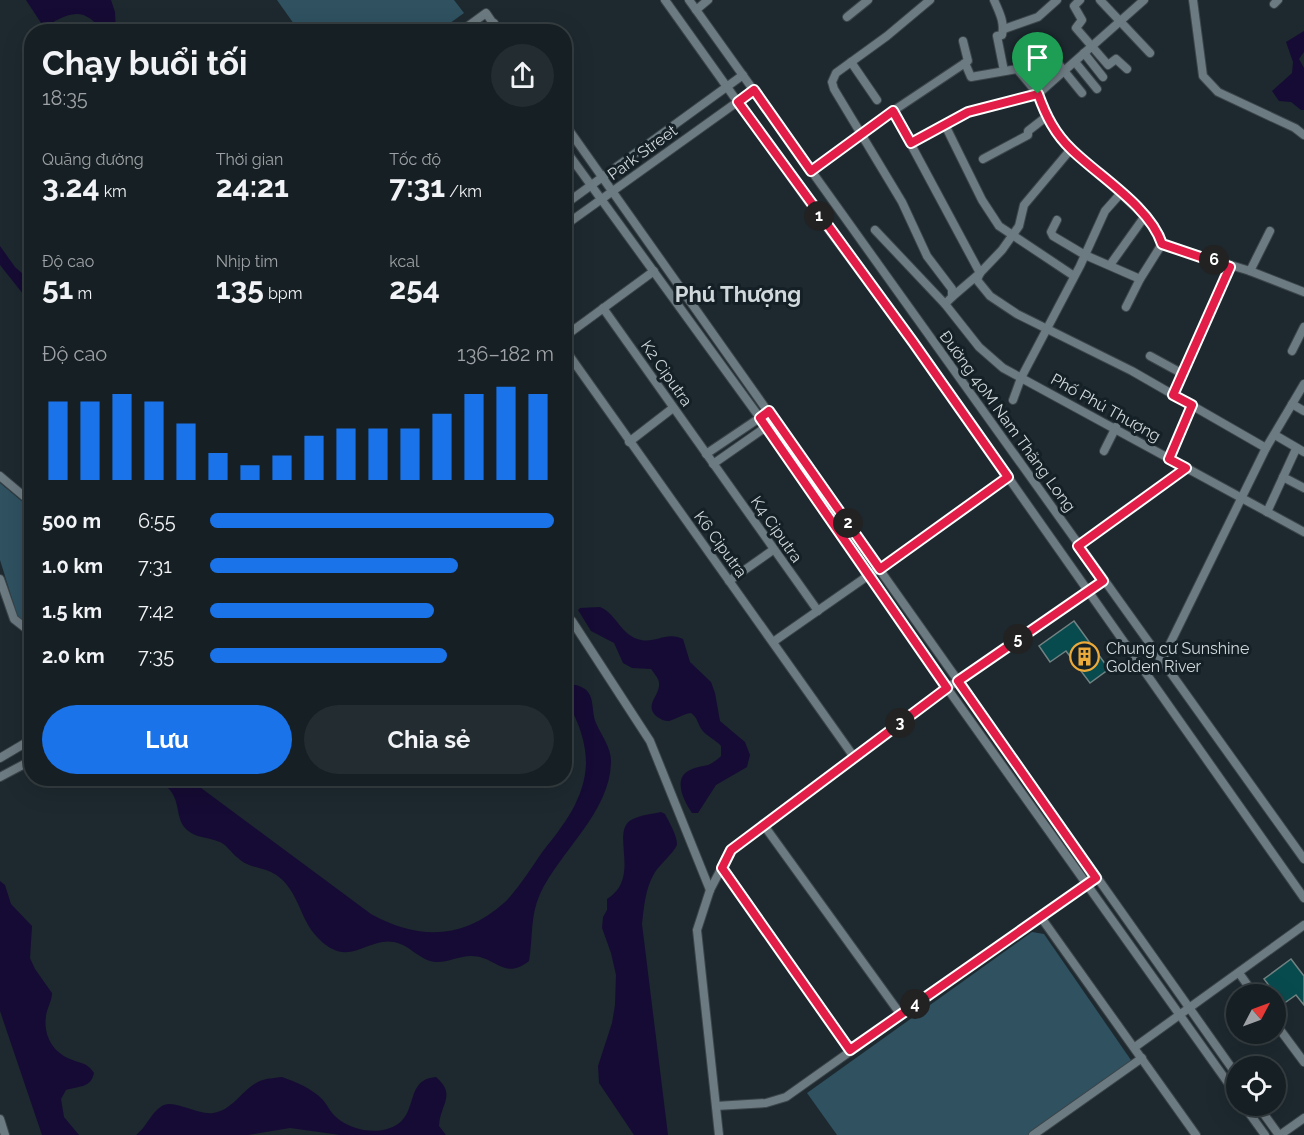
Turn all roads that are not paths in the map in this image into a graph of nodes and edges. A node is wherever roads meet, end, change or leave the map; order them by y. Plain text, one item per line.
1 (665, 0) edge
2 (689, 0) edge
3 (708, 0) edge
4 (867, 0) edge
5 (930, 0) edge
6 (994, 0) edge
7 (1057, 0) edge
8 (1080, 0) edge
9 (1100, 0) edge
10 (1193, 0) edge
11 (1142, 1) edge
12 (696, 10) junction
13 (847, 17) dead end
14 (475, 21) junction
15 (1120, 22) junction
16 (494, 23) edge
17 (471, 24) edge
18 (477, 24) edge
19 (1004, 28) junction
20 (963, 41) dead end
21 (1042, 45) dead end
22 (1087, 50) junction
23 (1150, 53) dead end
24 (851, 62) junction
25 (1075, 62) junction
26 (966, 63) junction
27 (1126, 69) dead end
28 (1004, 71) junction
29 (1065, 72) junction
30 (743, 75) junction
31 (1103, 77) dead end
32 (727, 86) junction
33 (1097, 89) dead end
34 (754, 90) junction
35 (1082, 93) dead end
36 (1038, 94) junction
37 (877, 100) dead end
38 (738, 102) junction
39 (893, 111) junction
40 (1046, 117) junction
41 (945, 125) junction
42 (572, 134) edge
43 (861, 134) junction
44 (1304, 135) edge
45 (911, 143) junction
46 (1071, 149) junction
47 (572, 159) edge
48 (983, 159) dead end
49 (811, 171) junction
50 (602, 177) junction
51 (591, 185) junction
52 (612, 191) junction
53 (1121, 193) junction
54 (572, 199) edge
55 (601, 200) junction
56 (1144, 216) junction
57 (572, 220) edge
58 (1057, 220) dead end
59 (875, 230) dead end
60 (1270, 231) dead end
61 (1012, 235) junction
62 (1162, 244) junction
63 (1085, 255) junction
64 (1110, 266) junction
65 (1230, 267) junction
66 (654, 271) junction
67 (1251, 272) junction
68 (980, 273) junction
69 (1074, 276) junction
70 (1140, 279) junction
71 (1304, 292) edge
72 (948, 301) junction
73 (1126, 307) dead end
74 (603, 308) junction
75 (1304, 327) edge
76 (1049, 328) junction
77 (572, 331) edge
78 (1292, 351) dead end
79 (1150, 356) dead end
80 (572, 360) edge
81 (1183, 374) junction
82 (1021, 378) junction
83 (1304, 384) edge
84 (1173, 395) junction
85 (1013, 400) dead end
86 (1292, 404) junction
87 (1192, 405) junction
88 (673, 408) junction
89 (769, 411) junction
90 (1304, 411) edge
91 (760, 418) junction
92 (776, 421) junction
93 (766, 427) junction
94 (1116, 427) junction
95 (1275, 435) junction
96 (629, 442) junction
97 (1266, 448) junction
98 (1300, 450) edge
99 (1104, 451) dead end
100 (706, 454) junction
101 (1169, 459) junction
102 (713, 464) junction
103 (1186, 468) junction
104 (0, 476) edge
105 (1008, 477) junction
106 (1283, 477) junction
107 (1304, 488) edge
108 (24, 496) edge
109 (1243, 498) junction
110 (1267, 512) junction
111 (1304, 532) edge
112 (1078, 546) junction
113 (773, 550) junction
114 (880, 569) junction
115 (870, 575) junction
116 (0, 579) edge
117 (729, 581) junction
118 (1103, 581) junction
119 (1088, 591) junction
120 (818, 611) junction
121 (572, 621) dead end
122 (24, 627) edge
123 (773, 642) junction
124 (1161, 662) junction
125 (958, 681) junction
126 (947, 688) junction
127 (24, 744) edge
128 (16, 748) junction
129 (24, 757) edge
130 (855, 757) junction
131 (0, 758) edge
132 (24, 764) edge
133 (0, 777) edge
134 (763, 824) junction
135 (1304, 859) edge
136 (722, 868) junction
137 (1096, 878) junction
138 (1086, 885) junction
139 (710, 890) junction
140 (1304, 898) edge
141 (1040, 916) junction
142 (1304, 926) edge
143 (1239, 973) junction
144 (1247, 984) edge
145 (1190, 1010) junction
146 (901, 1014) junction
147 (1180, 1016) junction
148 (1286, 1038) edge
149 (1135, 1047) junction
150 (850, 1050) junction
151 (1142, 1058) junction
152 (1226, 1060) edge
153 (1304, 1062) edge
154 (1226, 1080) edge
155 (716, 1106) junction
156 (1251, 1116) edge
157 (1266, 1116) edge
158 (1304, 1118) edge
159 (0, 1119) edge
160 (5, 1135) edge
161 (719, 1135) edge
162 (1033, 1135) edge
163 (1196, 1135) edge
164 (1265, 1135) edge
165 (1280, 1135) edge

1 - 32 street, Đường 40M Nam Thăng Long
2 - 12 street, Đường 40M Nam Thăng Long
3 - 12 street
4 - 13 street
5 - 24 street
6 - 19 street
7 - 19 street
8 - 22 street
9 - 15 street
10 - 44 street
11 - 15 street
12 - 30 street, Đường 40M Nam Thăng Long
14 - 16 street
14 - 17 street
14 - 18 street
15 - 22 street
15 - 23 street
19 - 28 street
20 - 26 street
21 - 29 street
22 - 25 street
22 - 27 street
22 - 31 street
24 - 37 street
24 - 43 street
25 - 29 street
25 - 33 street
26 - 28 street
26 - 39 street
28 - 36 street
29 - 35 street
29 - 36 street
30 - 32 street, Park Street
30 - 34 street, Đường 40M Nam Thăng Long
32 - 38 street, Đường 40M Nam Thăng Long
32 - 50 street, Park Street
34 - 38 street, Park Street
34 - 49 street, Đường 40M Nam Thăng Long
36 - 40 street
36 - 41 street
38 - 52 street, Park Street
38 - 105 street, Đường 40M Nam Thăng Long
39 - 43 street
39 - 45 street
40 - 46 street
40 - 48 street
41 - 45 street
41 - 61 street
42 - 50 street
43 - 49 street
43 - 72 street
45 - 68 street
46 - 53 street
46 - 61 street
47 - 51 street
49 - 112 street, Đường 40M Nam Thăng Long
50 - 51 street, Park Street
50 - 52 street
51 - 54 street, Park Street
51 - 55 street
52 - 55 street, Park Street
52 - 89 street
53 - 56 street
53 - 63 street
55 - 57 street, Park Street
55 - 66 street
56 - 62 street
56 - 64 street
58 - 63 street
59 - 72 street
60 - 67 street
61 - 68 street
61 - 69 street
62 - 65 street
62 - 70 street
63 - 64 street
63 - 69 street
64 - 70 street
65 - 67 street
65 - 81 street
66 - 74 street
66 - 91 street
67 - 71 street
68 - 72 street
68 - 76 street
69 - 76 street
70 - 73 street
72 - 82 street, Phố Phú Thượng
74 - 77 street
74 - 88 street, K2 Ciputra
75 - 78 street
76 - 82 street
76 - 84 street
79 - 81 street
80 - 96 street, K6 Ciputra
81 - 84 street
82 - 85 street
82 - 94 street, Phố Phú Thượng
83 - 86 street
84 - 87 street
86 - 90 street
86 - 95 street
87 - 97 street
87 - 101 street
88 - 96 street
88 - 100 street, K2 Ciputra
89 - 91 street
89 - 92 street
91 - 93 street
91 - 100 street
92 - 93 street
92 - 114 street
93 - 102 street
93 - 115 street
94 - 99 street
94 - 101 street, Phố Phú Thượng
95 - 97 street
95 - 98 street
96 - 117 street, K6 Ciputra
97 - 109 street
98 - 106 street
100 - 102 street, K2 Ciputra
101 - 103 street, Phố Phú Thượng
102 - 113 street, K4 Ciputra
103 - 109 street, Phố Phú Thượng
103 - 112 street
104 - 108 street
105 - 114 street
105 - 119 street, Đường 40M Nam Thăng Long
106 - 107 street
106 - 110 street
109 - 110 street, Phố Phú Thượng
109 - 124 street
110 - 111 street, Phố Phú Thượng
112 - 118 street, Đường 40M Nam Thăng Long
113 - 117 street
113 - 120 street, K4 Ciputra
114 - 115 street
114 - 125 street
115 - 120 street
115 - 126 street
116 - 122 street
117 - 123 street, K6 Ciputra
118 - 119 street
118 - 124 street, Đường 40M Nam Thăng Long
119 - 125 street
119 - 140 street, Đường 40M Nam Thăng Long
120 - 123 street
121 - 139 street
123 - 130 street, K6 Ciputra
124 - 135 street, Đường 40M Nam Thăng Long
125 - 126 street
125 - 137 street
126 - 130 street
126 - 138 street
127 - 128 street
128 - 129 street
128 - 131 street
130 - 134 street
132 - 133 street
134 - 136 street
134 - 146 street
136 - 139 street
136 - 150 street
137 - 138 street
137 - 145 street
138 - 141 street
138 - 147 street
139 - 155 street
141 - 146 street
141 - 149 street
142 - 143 street
143 - 144 street
143 - 145 street
145 - 147 street
145 - 152 street
146 - 150 street
147 - 149 street
147 - 154 street
148 - 153 street
149 - 151 street
150 - 155 street
151 - 162 street
151 - 163 street
155 - 161 street
156 - 164 street
157 - 165 street
158 - 165 street
159 - 160 street

